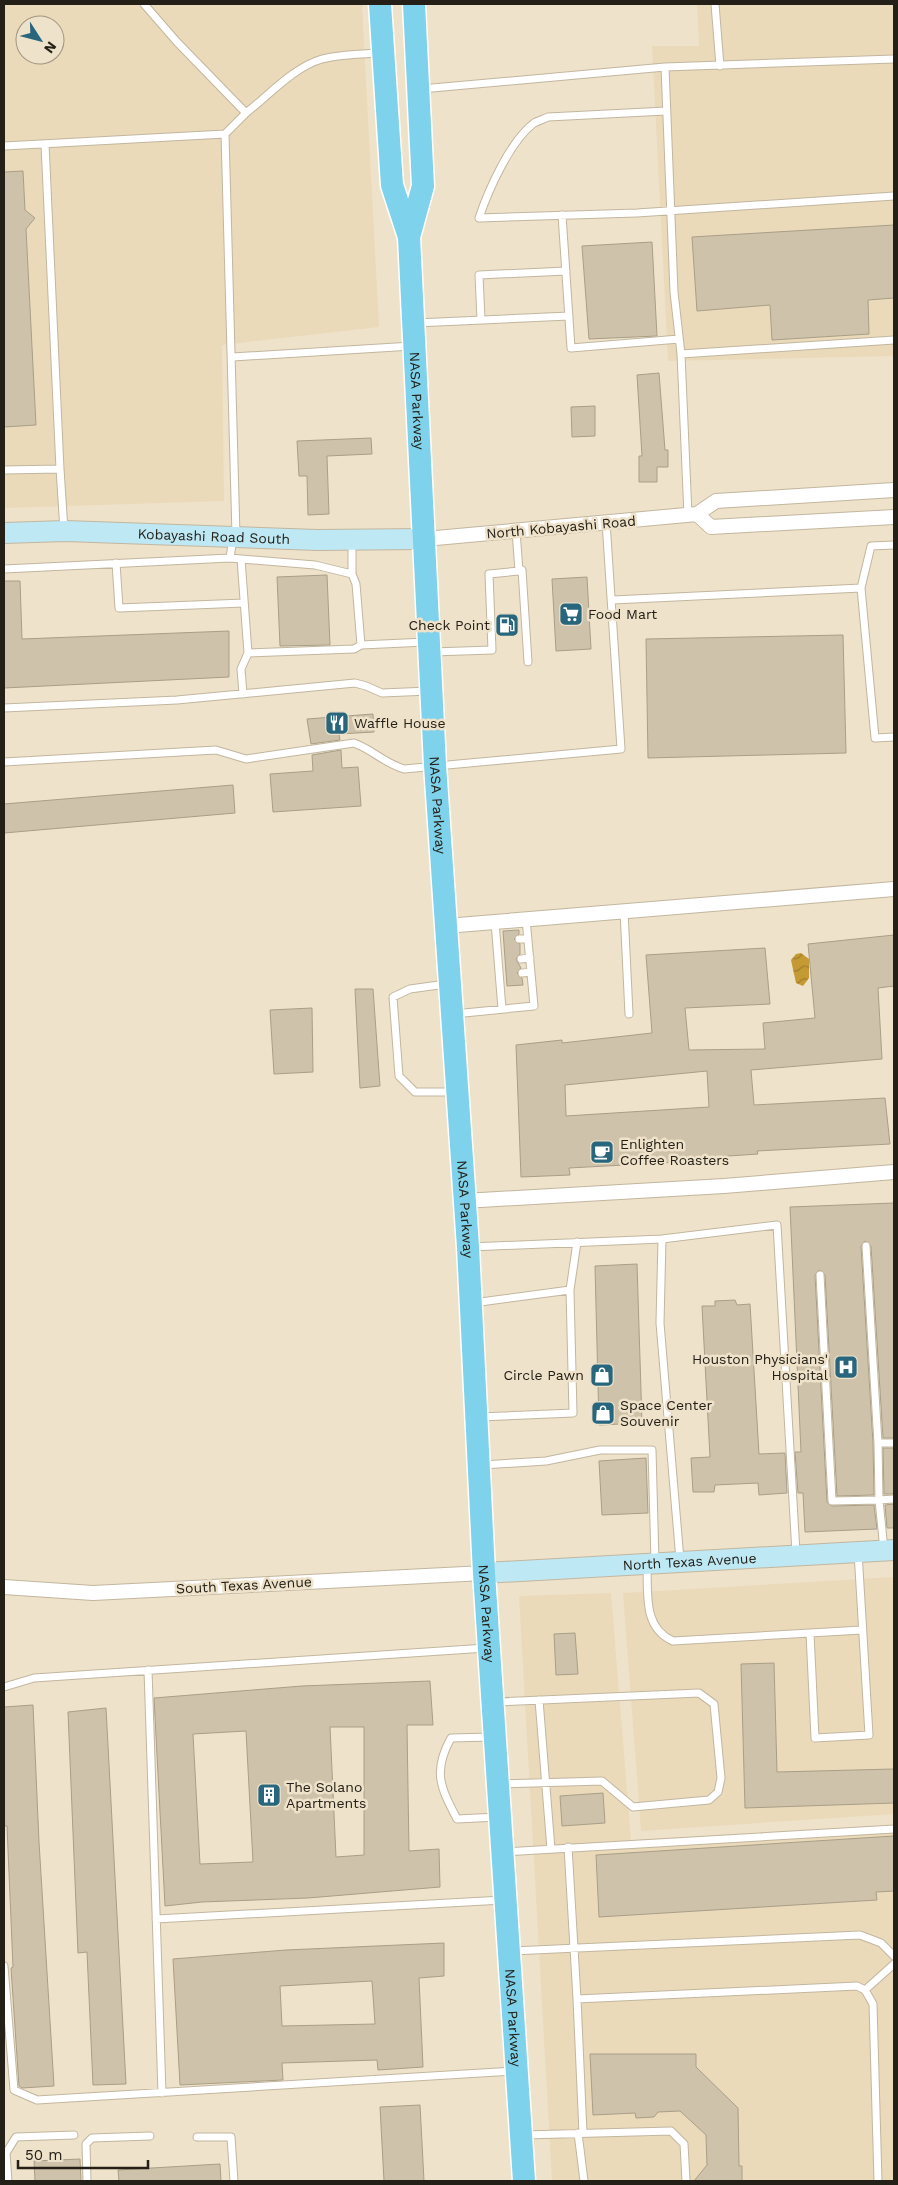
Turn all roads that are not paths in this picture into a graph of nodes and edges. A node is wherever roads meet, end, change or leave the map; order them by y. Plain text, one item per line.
1 (144, 4) edge
2 (380, 4) edge
3 (414, 4) edge
4 (715, 4) edge
5 (383, 53) junction
6 (894, 59) edge
7 (720, 66) junction
8 (665, 67) junction
9 (418, 90) junction
10 (666, 111) junction
11 (246, 113) junction
12 (225, 134) junction
13 (45, 144) junction
14 (4, 146) edge
15 (894, 196) edge
16 (670, 210) junction
17 (562, 215) junction
18 (409, 237) junction
19 (566, 271) junction
20 (569, 316) junction
21 (481, 320) junction
22 (413, 323) junction
23 (679, 339) junction
24 (894, 340) edge
25 (414, 345) junction
26 (680, 354) junction
27 (233, 357) junction
28 (60, 469) junction
29 (4, 470) edge
30 (894, 490) edge
31 (692, 515) junction
32 (894, 517) edge
33 (606, 522) junction
34 (64, 531) junction
35 (516, 531) junction
36 (4, 533) edge
37 (234, 538) junction
38 (425, 539) junction
39 (352, 540) junction
40 (894, 545) edge
41 (230, 558) junction
42 (241, 559) junction
43 (116, 563) junction
44 (4, 568) edge
45 (519, 571) junction
46 (352, 574) junction
47 (862, 588) junction
48 (613, 600) junction
49 (244, 603) junction
50 (361, 645) junction
51 (430, 647) junction
52 (248, 653) junction
53 (528, 662) dead end
54 (432, 691) junction
55 (243, 694) junction
56 (4, 708) edge
57 (894, 737) edge
58 (4, 762) edge
59 (435, 765) junction
60 (894, 889) edge
61 (624, 911) junction
62 (526, 919) junction
63 (495, 922) junction
64 (446, 926) junction
65 (519, 939) dead end
66 (528, 939) junction
67 (530, 958) junction
68 (521, 959) dead end
69 (531, 972) junction
70 (522, 973) dead end
71 (450, 984) junction
72 (502, 1009) junction
73 (629, 1014) dead end
74 (452, 1015) junction
75 (457, 1092) junction
76 (894, 1172) edge
77 (464, 1201) junction
78 (662, 1239) junction
79 (577, 1242) junction
80 (866, 1246) dead end
81 (468, 1247) junction
82 (820, 1275) dead end
83 (570, 1290) junction
84 (470, 1303) junction
85 (476, 1417) junction
86 (878, 1443) junction
87 (894, 1443) edge
88 (479, 1465) junction
89 (894, 1499) edge
90 (879, 1500) junction
91 (889, 1550) edge
92 (858, 1552) junction
93 (796, 1556) junction
94 (680, 1562) junction
95 (651, 1563) junction
96 (484, 1573) junction
97 (4, 1587) edge
98 (862, 1630) junction
99 (810, 1633) junction
100 (489, 1648) junction
101 (148, 1670) junction
102 (4, 1687) edge
103 (539, 1700) junction
104 (493, 1702) junction
105 (495, 1737) junction
106 (498, 1784) junction
107 (546, 1784) junction
108 (500, 1817) junction
109 (894, 1829) edge
110 (568, 1846) junction
111 (551, 1849) junction
112 (502, 1852) junction
113 (505, 1900) junction
114 (156, 1919) junction
115 (575, 1948) junction
116 (509, 1951) junction
117 (894, 1956) edge
118 (894, 1964) edge
119 (4, 1966) edge
120 (865, 1990) junction
121 (577, 1999) junction
122 (517, 2071) junction
123 (162, 2093) junction
124 (581, 2133) junction
125 (74, 2135) dead end
126 (521, 2135) junction
127 (150, 2136) dead end
128 (197, 2137) dead end
129 (8, 2181) edge
130 (87, 2181) edge
131 (234, 2181) edge
132 (524, 2181) edge
133 (584, 2181) edge
134 (686, 2181) edge
135 (878, 2181) edge

1 - 11 lane
2 - 5 main road, NASA Parkway
3 - 9 main road, NASA Parkway
4 - 7 lane
5 - 11 lane
5 - 18 main road, NASA Parkway
6 - 7 lane
7 - 8 lane
8 - 9 lane
8 - 10 lane
9 - 18 main road, NASA Parkway
10 - 16 lane
10 - 17 lane
11 - 12 lane
12 - 13 lane
12 - 27 lane
13 - 14 lane
13 - 28 lane
15 - 16 lane
16 - 17 lane
16 - 23 lane
17 - 19 lane
18 - 22 main road, NASA Parkway
19 - 20 lane
19 - 21 lane
20 - 21 lane
20 - 23 lane
21 - 22 lane
22 - 25 main road, NASA Parkway
23 - 26 lane
24 - 26 lane
25 - 27 lane
25 - 38 main road, NASA Parkway
26 - 31 lane
27 - 37 lane
28 - 29 lane
28 - 34 lane
30 - 31 street, North Kobayashi Road
31 - 32 street
31 - 33 street, North Kobayashi Road
33 - 35 street, North Kobayashi Road
33 - 48 lane
34 - 36 street, Kobayashi Road South
34 - 37 street, Kobayashi Road South
35 - 38 street, North Kobayashi Road
35 - 45 lane
37 - 39 street, Kobayashi Road South
37 - 41 lane
38 - 39 street, Kobayashi Road South
38 - 51 main road, NASA Parkway
39 - 46 lane
40 - 47 lane
41 - 42 lane
41 - 43 lane
42 - 46 lane
42 - 49 lane
43 - 44 lane
43 - 49 lane
45 - 51 lane
45 - 53 lane
46 - 50 lane
47 - 48 lane
47 - 57 lane
48 - 59 lane
49 - 52 lane
50 - 51 lane
50 - 52 lane
51 - 54 main road, NASA Parkway
52 - 55 lane
54 - 55 lane
54 - 59 main road, NASA Parkway
55 - 56 lane
58 - 59 lane
59 - 64 main road, NASA Parkway
60 - 61 street
61 - 62 street
61 - 73 lane
62 - 63 street
62 - 66 lane
63 - 64 street
63 - 72 lane
64 - 71 main road, NASA Parkway
65 - 66 lane
66 - 67 lane
67 - 68 lane
67 - 69 lane
69 - 70 lane
69 - 72 lane
71 - 74 main road, NASA Parkway
71 - 75 lane
72 - 74 lane
74 - 75 main road, NASA Parkway
75 - 77 main road, NASA Parkway
76 - 77 street
77 - 81 main road, NASA Parkway
78 - 79 lane
78 - 93 lane
78 - 94 lane
79 - 81 lane
79 - 83 lane
80 - 86 lane
81 - 84 main road, NASA Parkway
82 - 90 lane
83 - 84 lane
83 - 85 lane
84 - 85 main road, NASA Parkway
85 - 88 main road, NASA Parkway
86 - 87 lane
86 - 90 lane
88 - 95 lane
88 - 96 main road, NASA Parkway
89 - 90 lane
90 - 91 lane
91 - 92 street, North Texas Avenue
92 - 93 street, North Texas Avenue
92 - 98 lane
93 - 94 street, North Texas Avenue
94 - 95 street, North Texas Avenue
95 - 96 street, North Texas Avenue
95 - 99 lane
96 - 97 street, South Texas Avenue
96 - 100 main road, NASA Parkway
98 - 99 lane
98 - 99 lane
100 - 101 lane
100 - 104 main road, NASA Parkway
101 - 102 lane
101 - 114 lane
103 - 104 lane
103 - 107 lane
103 - 107 lane
104 - 105 main road, NASA Parkway
105 - 106 main road, NASA Parkway
105 - 108 lane
106 - 107 lane
106 - 108 main road, NASA Parkway
107 - 111 lane
108 - 112 main road, NASA Parkway
109 - 110 lane
110 - 111 lane
110 - 115 lane
111 - 112 lane
112 - 113 main road, NASA Parkway
113 - 114 lane
113 - 116 main road, NASA Parkway
114 - 123 lane
115 - 116 lane
115 - 117 lane
115 - 121 lane
116 - 122 main road, NASA Parkway
118 - 120 lane
119 - 123 lane
120 - 121 lane
120 - 135 lane
121 - 124 lane
122 - 123 lane
122 - 126 main road, NASA Parkway
124 - 126 lane
124 - 133 lane
124 - 134 lane
125 - 129 lane
126 - 132 main road, NASA Parkway
127 - 130 lane
128 - 131 lane

